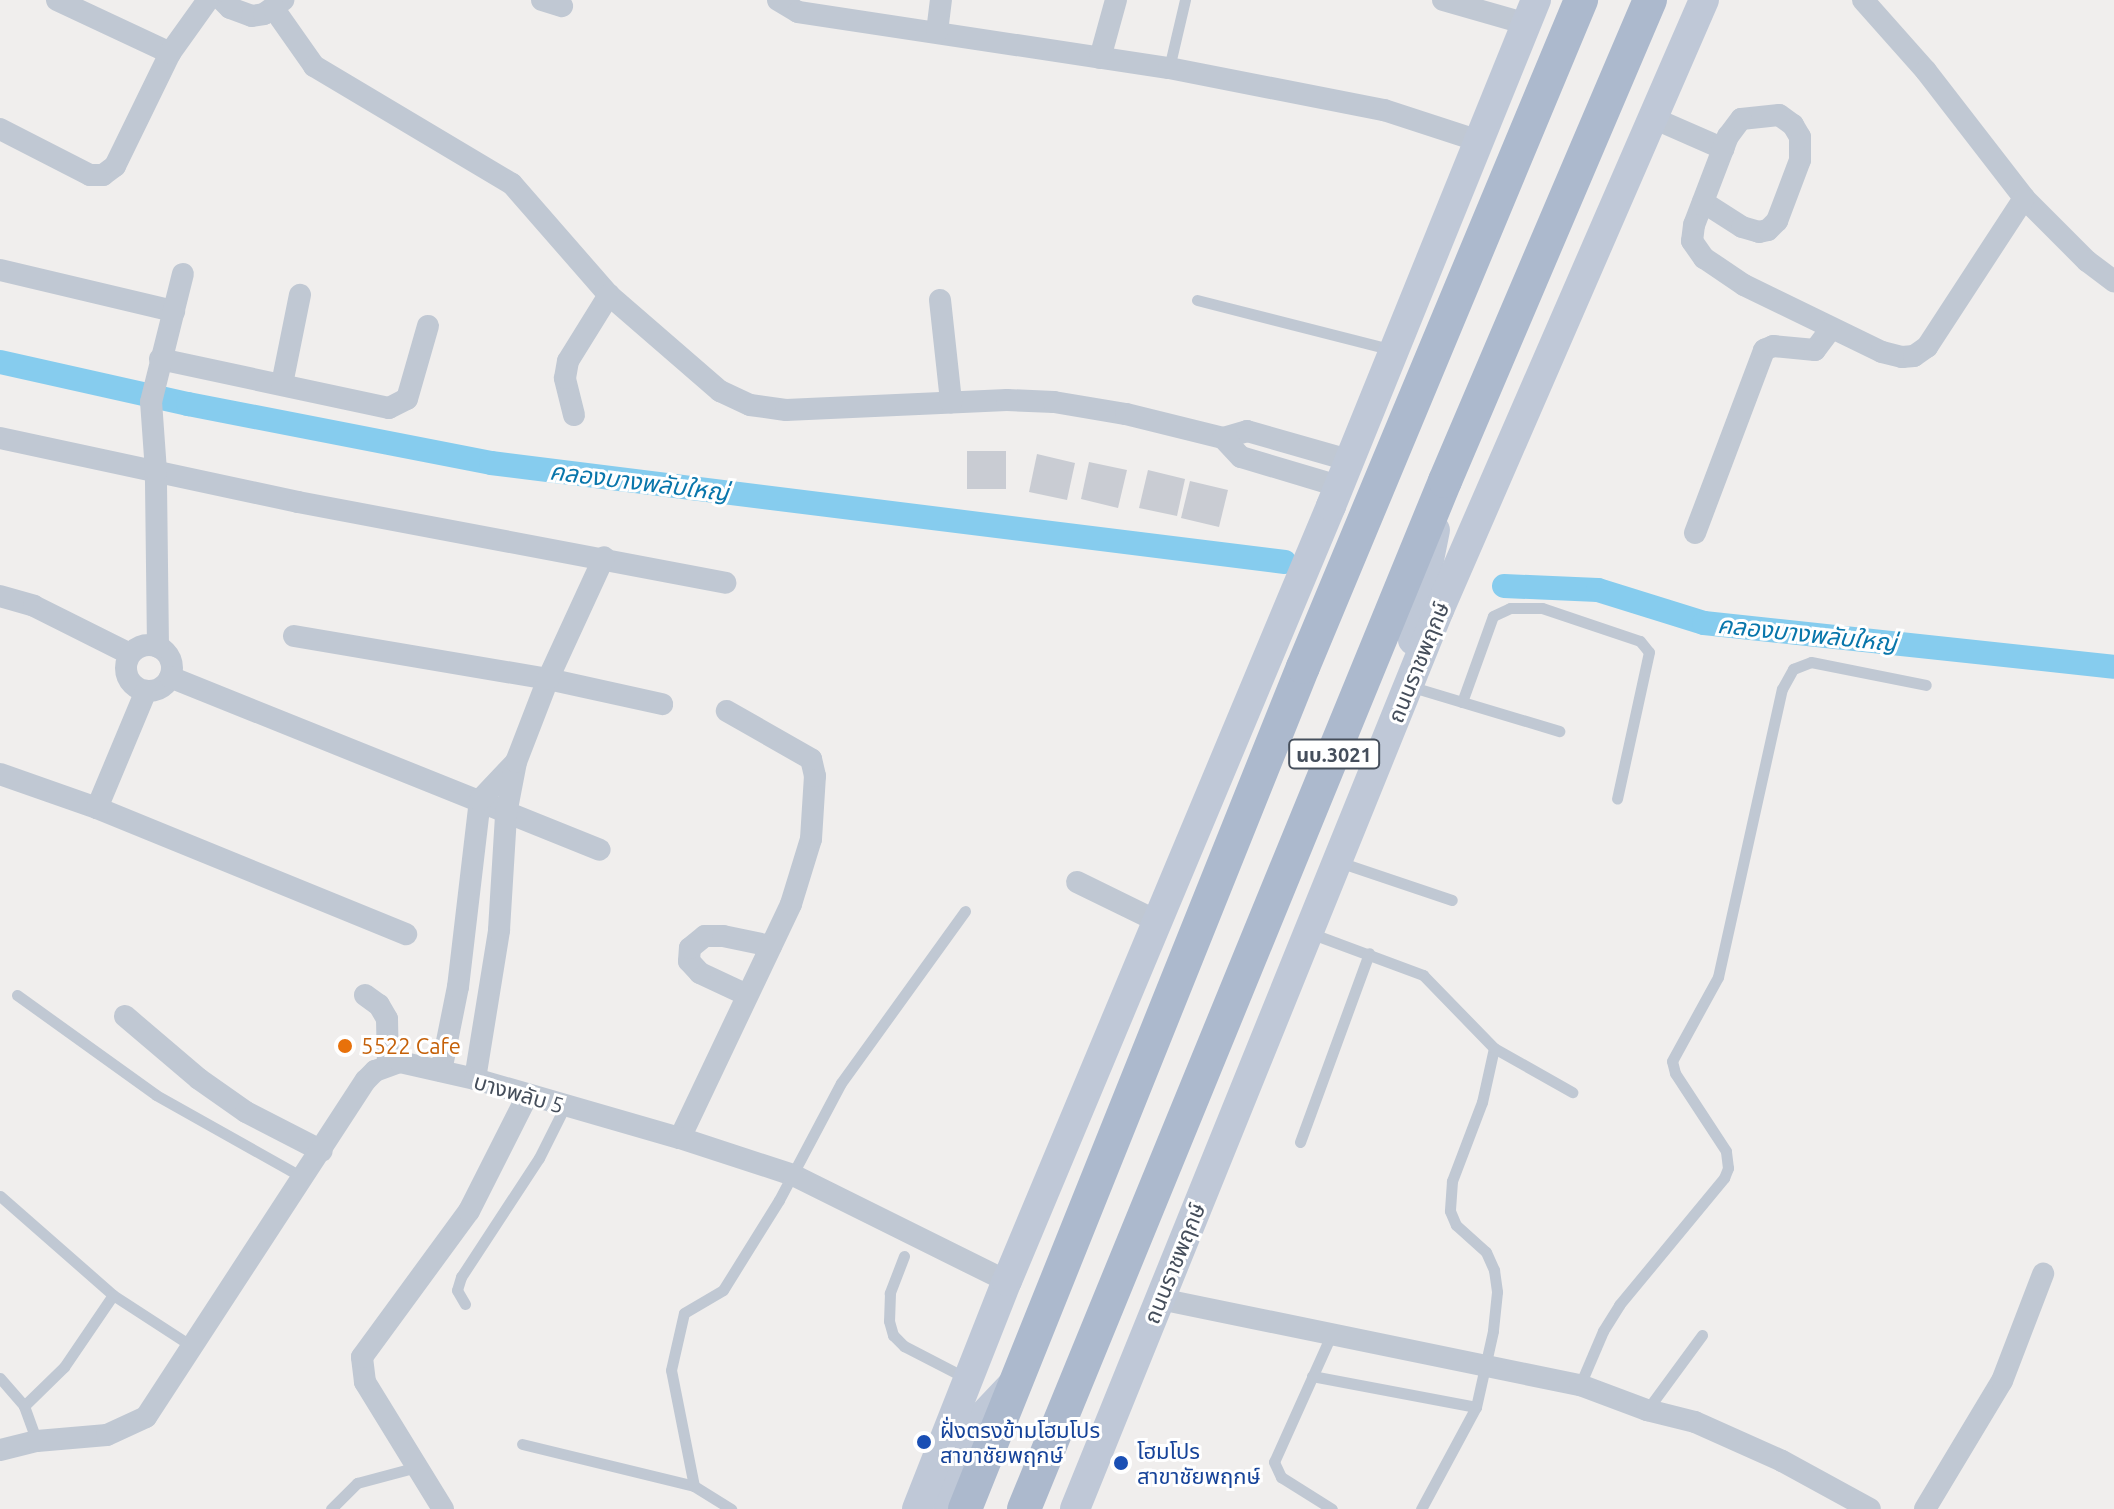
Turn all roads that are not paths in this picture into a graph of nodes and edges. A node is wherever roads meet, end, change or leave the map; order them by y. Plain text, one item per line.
1 (57, 0) edge
2 (208, 0) edge
3 (222, 0) edge
4 (778, 0) edge
5 (941, 0) edge
6 (1116, 0) edge
7 (1185, 0) edge
8 (1443, 0) edge
9 (1581, 0) edge
10 (1650, 0) edge
11 (1704, 0) edge
12 (1863, 0) edge
13 (279, 4) edge
14 (1531, 12) edge
15 (937, 32) junction
16 (170, 53) junction
17 (1100, 58) junction
18 (1169, 68) junction
19 (1653, 118) junction
20 (0, 129) edge
21 (1479, 141) junction
22 (1724, 149) junction
23 (2024, 198) junction
24 (1703, 202) junction
25 (0, 270) edge
26 (183, 274) dead end
27 (2114, 281) edge
28 (300, 295) dead end
29 (609, 295) junction
30 (940, 300) dead end
31 (1197, 300) dead end
32 (174, 311) junction
33 (428, 326) dead end
34 (1831, 329) junction
35 (1393, 351) junction
36 (160, 359) junction
37 (282, 384) junction
38 (951, 402) junction
39 (574, 415) dead end
40 (0, 438) edge
41 (156, 471) junction
42 (1445, 481) junction
43 (1339, 484) junction
44 (1695, 533) dead end
45 (604, 557) junction
46 (725, 583) dead end
47 (0, 596) edge
48 (294, 636) dead end
49 (158, 647) junction
50 (130, 654) junction
51 (1303, 667) junction
52 (170, 677) junction
53 (548, 679) junction
54 (1926, 685) dead end
55 (146, 691) junction
56 (1404, 695) junction
57 (1462, 702) junction
58 (662, 704) dead end
59 (727, 711) dead end
60 (1559, 731) dead end
61 (516, 762) junction
62 (0, 774) edge
63 (1617, 799) dead end
64 (480, 800) junction
65 (97, 808) junction
66 (506, 814) junction
67 (600, 850) dead end
68 (1338, 862) junction
69 (1077, 882) dead end
70 (1452, 900) dead end
71 (965, 911) dead end
72 (1157, 921) junction
73 (1310, 933) junction
74 (406, 934) dead end
75 (771, 946) junction
76 (1369, 953) junction
77 (461, 959) junction
78 (493, 960) junction
79 (17, 995) dead end
80 (365, 995) dead end
81 (747, 995) junction
82 (125, 1016) dead end
83 (1494, 1048) junction
84 (388, 1065) junction
85 (441, 1071) junction
86 (475, 1079) junction
87 (1572, 1092) dead end
88 (527, 1096) junction
89 (565, 1106) junction
90 (680, 1138) junction
91 (1300, 1142) dead end
92 (322, 1151) junction
93 (793, 1175) junction
94 (305, 1179) junction
95 (0, 1196) edge
96 (904, 1256) dead end
97 (2043, 1274) dead end
98 (1007, 1281) junction
99 (113, 1295) junction
100 (1160, 1299) junction
101 (465, 1304) dead end
102 (1332, 1332) junction
103 (1702, 1335) dead end
104 (193, 1347) junction
105 (1487, 1365) junction
106 (1312, 1376) junction
107 (0, 1378) edge
108 (968, 1379) junction
109 (1019, 1379) junction
110 (1580, 1385) junction
111 (24, 1406) junction
112 (1476, 1407) junction
113 (1647, 1410) junction
114 (37, 1441) junction
115 (522, 1444) dead end
116 (0, 1450) edge
117 (419, 1467) junction
118 (694, 1486) junction
119 (441, 1503) edge
120 (331, 1509) edge
121 (463, 1509) edge
122 (731, 1509) edge
123 (917, 1509) edge
124 (935, 1509) edge
125 (965, 1509) edge
126 (1024, 1509) edge
127 (1075, 1509) edge
128 (1332, 1509) edge
129 (1421, 1509) edge
130 (1870, 1509) edge
131 (1925, 1509) edge

1 - 16 street
2 - 16 street
3 - 13 street
4 - 15 street
5 - 15 street
6 - 17 street
7 - 18 lane
8 - 14 street
9 - 51 main road, นบ.3021
10 - 42 main road, ถนนราชพฤกษ์ / นบ.3021
11 - 19 main road, ถนนราชพฤกษ์ / นบ.3021
12 - 23 street
13 - 29 street
14 - 21 main road
15 - 17 street
16 - 20 street
17 - 18 street
18 - 21 street
19 - 22 street
19 - 56 main road, ถนนราชพฤกษ์ / นบ.3021
21 - 35 main road
22 - 24 street
22 - 24 street
23 - 27 street
23 - 34 street
24 - 34 street
25 - 32 street
26 - 32 street
28 - 37 street
29 - 38 street
29 - 39 street
30 - 38 street
31 - 35 lane
32 - 36 street
33 - 37 street
34 - 44 street
35 - 43 main road
36 - 37 street
36 - 41 street
38 - 43 street
40 - 41 street
41 - 45 street
41 - 49 street
42 - 56 main road
42 - 126 main road, ถนนราชพฤกษ์ / นบ.3021
43 - 51 main road
43 - 72 main road
45 - 46 street
45 - 53 street
47 - 50 street
48 - 53 street
49 - 50 street
49 - 52 street
50 - 55 street
51 - 109 main road, นบ.3021
52 - 55 street
52 - 64 street
53 - 58 street
53 - 61 street
54 - 110 lane
55 - 65 street
56 - 57 lane
56 - 68 main road, ถนนราชพฤกษ์ / นบ.3021
57 - 60 lane
57 - 63 lane
59 - 75 street
61 - 64 street
61 - 66 street
62 - 65 street
64 - 66 street
64 - 77 street
65 - 74 street
66 - 67 street
66 - 78 street
68 - 70 lane
68 - 73 main road, ถนนราชพฤกษ์ / นบ.3021
69 - 72 street
71 - 93 lane
72 - 98 main road
73 - 76 lane
73 - 100 main road, ถนนราชพฤกษ์ / นบ.3021
75 - 81 street
75 - 81 street
76 - 83 lane
76 - 91 lane
77 - 78 street
77 - 85 street
78 - 86 street
79 - 94 lane
80 - 84 street
81 - 90 street
82 - 92 street
83 - 87 lane
83 - 105 lane
84 - 85 street, บางพลับ 5
84 - 92 street
85 - 86 street, บางพลับ 5
86 - 88 street, บางพลับ 5
88 - 89 street, บางพลับ 5
88 - 117 street
89 - 90 street, บางพลับ 5
89 - 101 lane
90 - 93 street, บางพลับ 5
92 - 94 street
93 - 98 street, บางพลับ 5
93 - 118 lane
94 - 104 street
95 - 99 lane
96 - 108 lane
97 - 131 street
98 - 108 main road
99 - 104 lane
99 - 111 lane
100 - 102 street
100 - 127 main road, ถนนราชพฤกษ์ / นบ.3021
102 - 105 street
102 - 106 lane
103 - 113 lane
104 - 114 street
105 - 110 street
105 - 112 lane
106 - 112 lane
106 - 128 lane
107 - 111 lane
108 - 123 main road
109 - 124 main road
109 - 125 main road, นบ.3021
110 - 113 street
111 - 114 lane
112 - 129 lane
113 - 130 street
114 - 116 street
115 - 118 lane
117 - 119 street
117 - 120 lane
118 - 122 lane
119 - 121 street

